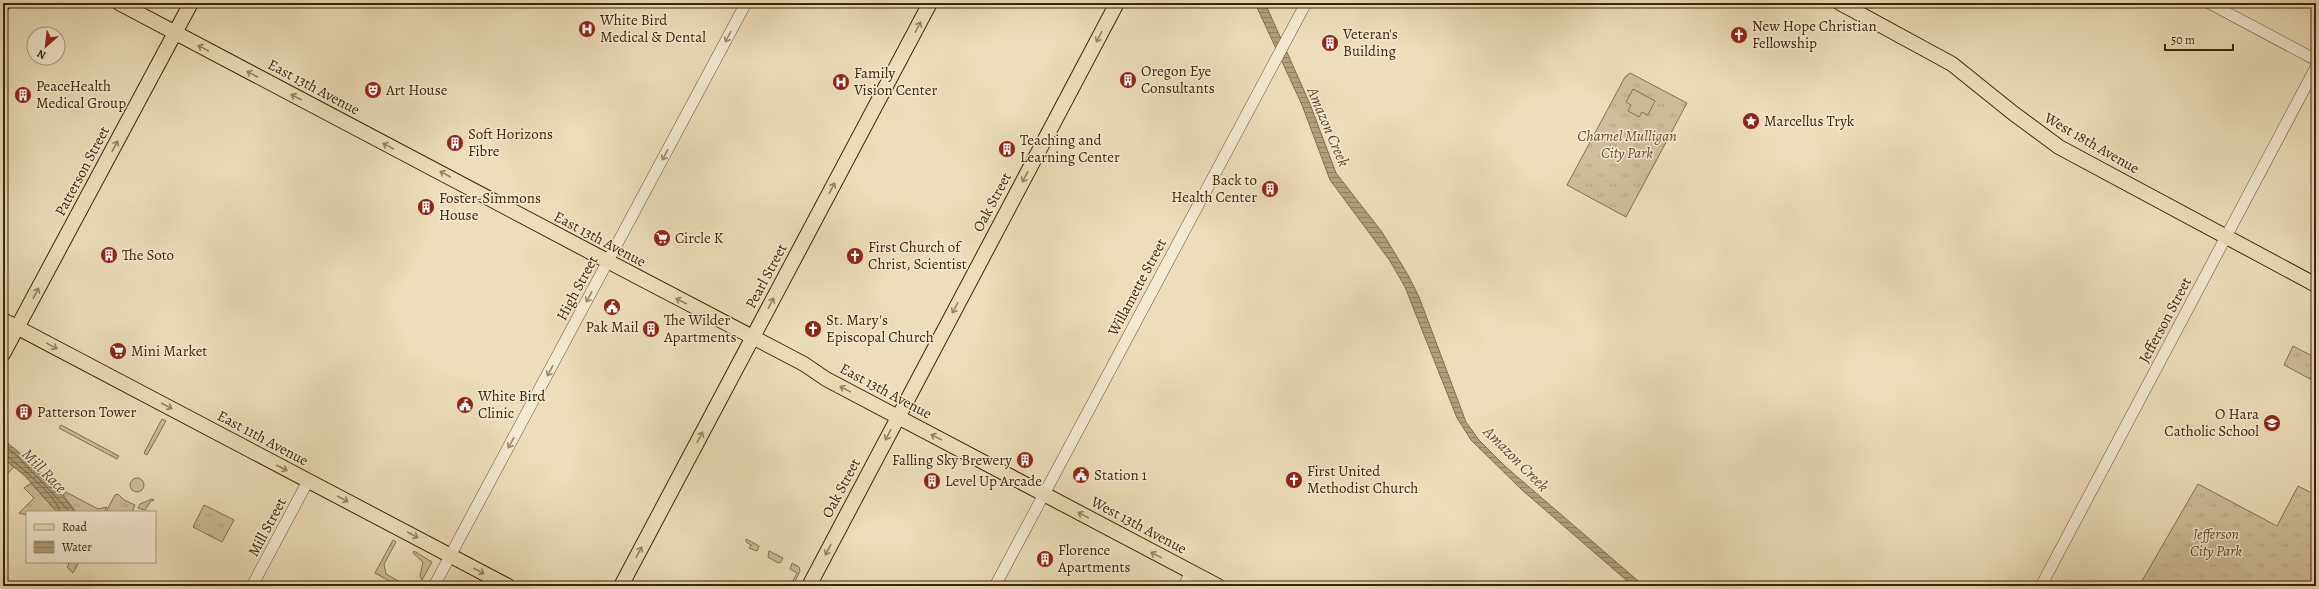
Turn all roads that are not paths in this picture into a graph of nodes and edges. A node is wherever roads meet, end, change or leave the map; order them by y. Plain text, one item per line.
1 (119, 3) edge
2 (191, 3) edge
3 (746, 3) edge
4 (930, 3) edge
5 (1117, 3) edge
6 (1306, 3) edge
7 (1840, 3) edge
8 (2209, 3) edge
9 (175, 32) junction
10 (2316, 60) edge
11 (2316, 67) edge
12 (2226, 237) junction
13 (607, 262) junction
14 (2316, 285) edge
15 (3, 320) edge
16 (18, 327) junction
17 (753, 338) junction
18 (3, 354) edge
19 (898, 417) junction
20 (308, 481) junction
21 (1044, 495) junction
22 (450, 555) junction
23 (1191, 572) junction
24 (252, 586) edge
25 (434, 586) edge
26 (508, 586) edge
27 (621, 586) edge
28 (809, 586) edge
29 (995, 586) edge
30 (1184, 586) edge
31 (1218, 586) edge
32 (2041, 586) edge

1 - 9 main road, East 13th Avenue
2 - 9 main road, Patterson Street
3 -> 13 street, High Street
17 -> 4 main road, Pearl Street
5 -> 19 main road, Oak Street
6 - 21 street, Willamette Street
7 - 12 main road, West 18th Avenue
8 - 10 street
13 -> 9 main road, East 13th Avenue
16 -> 9 main road, Patterson Street
11 - 12 street, Jefferson Street
12 - 14 main road, West 18th Avenue
12 - 32 street, Jefferson Street
17 -> 13 main road, East 13th Avenue
13 -> 22 street, High Street
15 - 16 main road, East 11th Avenue
16 - 18 main road, Patterson Street
16 -> 20 main road, East 11th Avenue
19 -> 17 main road, East 13th Avenue
27 -> 17 main road, Pearl Street
21 -> 19 main road, East 13th Avenue
19 -> 28 main road, Oak Street
20 -> 22 main road, East 11th Avenue
20 - 24 street, Mill Street
23 -> 21 main road, West 13th Avenue
21 - 29 street, Willamette Street
22 - 25 street, High Street
22 -> 26 main road, East 11th Avenue
23 - 30 street
23 - 31 main road, West 13th Avenue

